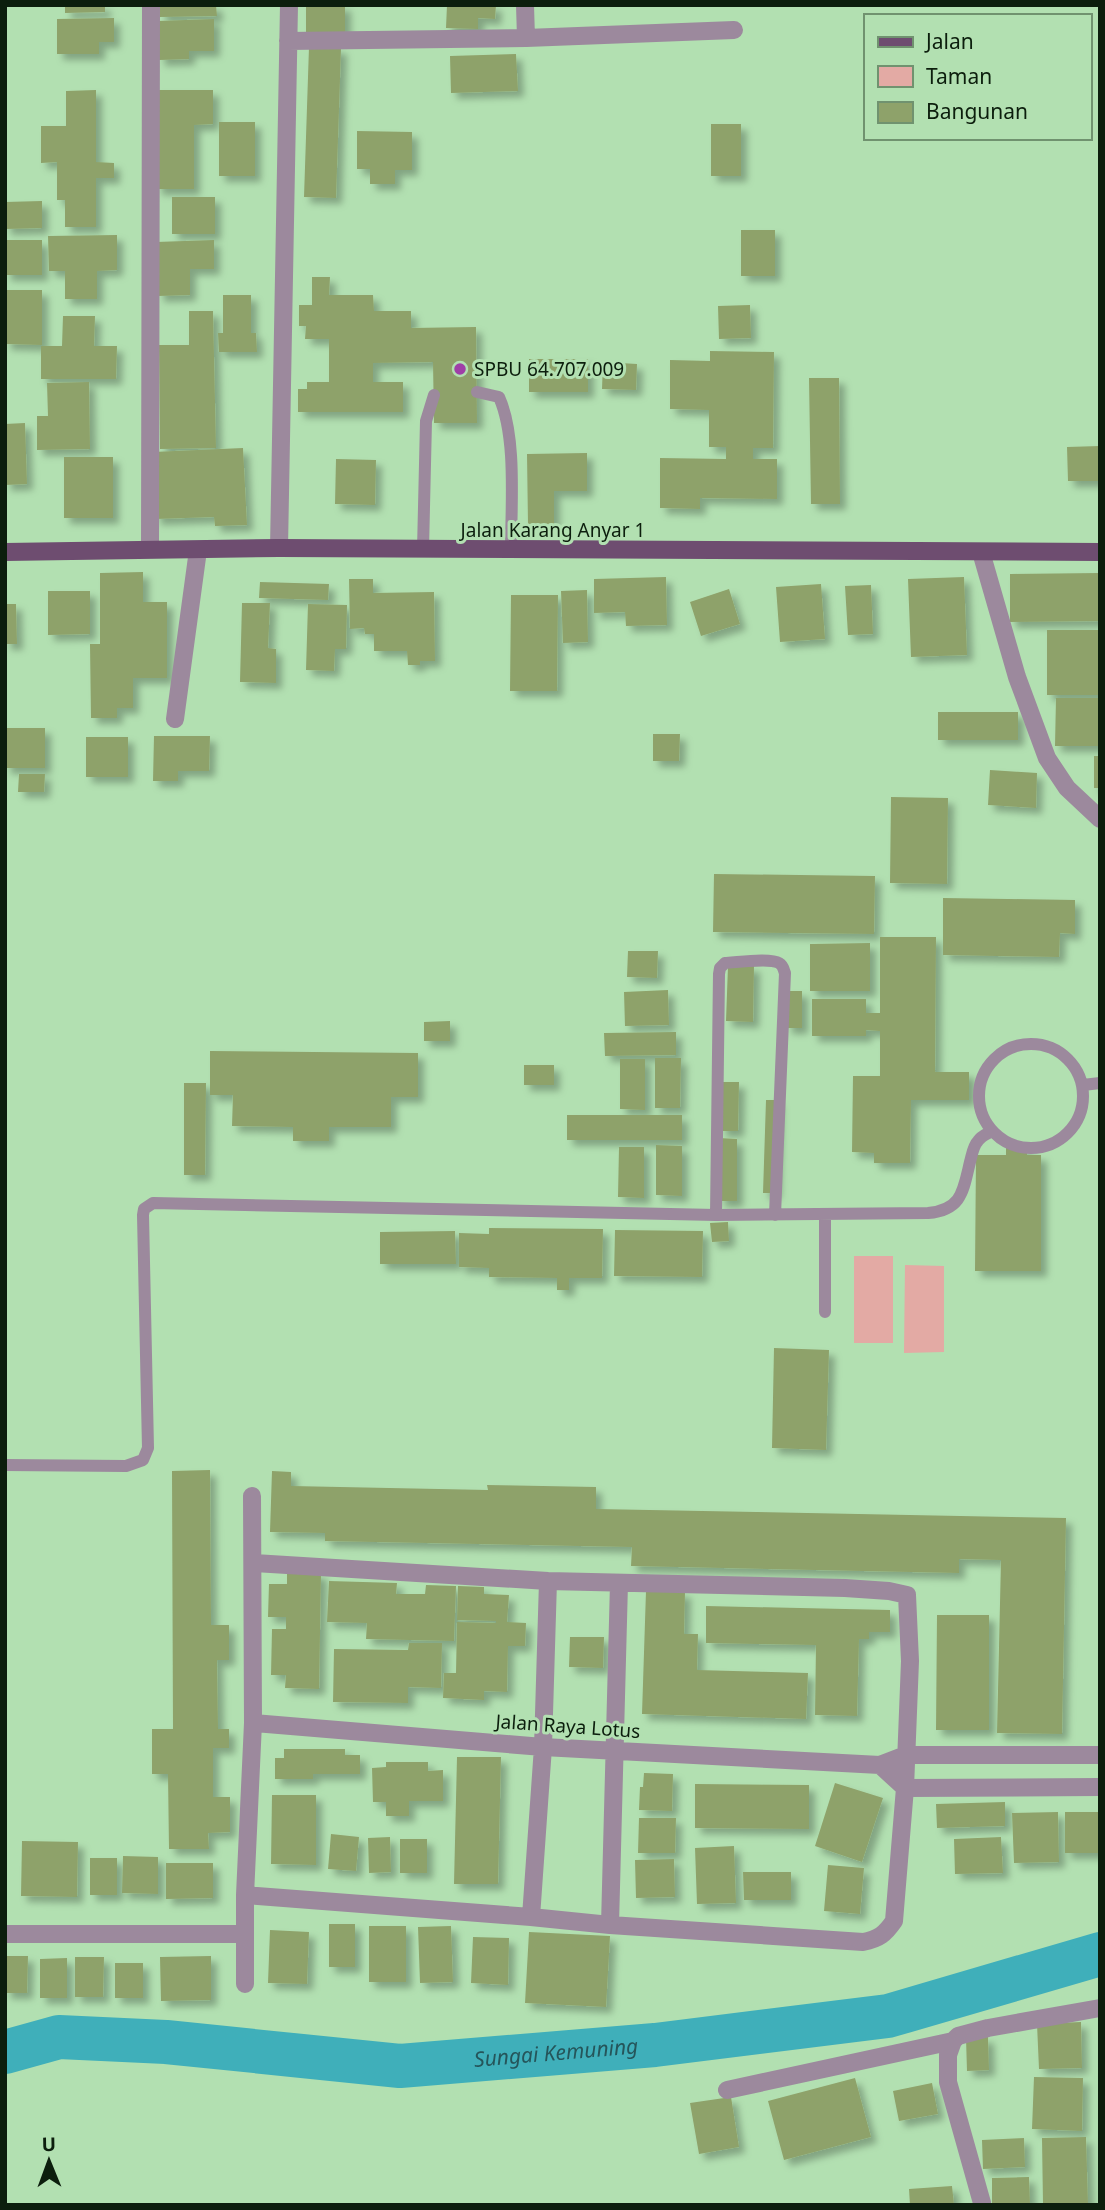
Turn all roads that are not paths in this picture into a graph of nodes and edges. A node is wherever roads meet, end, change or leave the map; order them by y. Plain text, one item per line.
1 (151, 5) edge
2 (289, 5) edge
3 (525, 5) edge
4 (734, 30) dead end
5 (526, 38) junction
6 (288, 41) junction
7 (477, 392) dead end
8 (434, 396) dead end
9 (279, 548) junction
10 (150, 549) junction
11 (198, 550) junction
12 (424, 550) junction
13 (511, 551) junction
14 (5, 552) edge
15 (981, 552) junction
16 (1100, 552) edge
17 (175, 719) dead end
18 (1100, 819) edge
19 (1100, 1083) edge
20 (1083, 1085) junction
21 (992, 1131) junction
22 (716, 1215) junction
23 (775, 1215) junction
24 (825, 1215) junction
25 (825, 1312) dead end
26 (5, 1465) edge
27 (252, 1496) dead end
28 (254, 1563) junction
29 (548, 1581) junction
30 (619, 1583) junction
31 (253, 1723) junction
32 (543, 1747) junction
33 (615, 1751) junction
34 (906, 1755) junction
35 (1100, 1755) edge
36 (880, 1765) junction
37 (1100, 1787) edge
38 (905, 1788) junction
39 (245, 1895) junction
40 (531, 1917) junction
41 (610, 1925) junction
42 (5, 1934) edge
43 (245, 1934) junction
44 (245, 1984) dead end
45 (1100, 2008) edge
46 (953, 2041) junction
47 (727, 2090) dead end
48 (982, 2203) dead end

1 - 10 street
2 - 6 street
3 - 5 street
4 - 5 street
5 - 6 street
6 - 9 street
7 - 13 lane
8 - 12 lane
9 - 11 main road, Jalan Karang Anyar 1
9 - 12 main road, Jalan Karang Anyar 1
10 - 11 main road, Jalan Karang Anyar 1
10 - 14 main road, Jalan Karang Anyar 1
11 - 17 street
12 - 13 main road, Jalan Karang Anyar 1
13 - 15 main road, Jalan Karang Anyar 1
15 - 16 main road, Jalan Karang Anyar 1
15 - 18 street
19 - 20 lane
20 - 21 lane
20 - 21 lane
21 - 24 lane
22 - 23 lane
22 - 23 lane
22 - 26 lane
23 - 24 lane
24 - 25 lane
27 - 28 street
28 - 29 street
28 - 31 street
29 - 30 street
29 - 32 street
30 - 33 street
30 - 34 street
31 - 32 street, Jalan Raya Lotus
31 - 39 street
32 - 33 street, Jalan Raya Lotus
32 - 40 street
33 - 36 street, Jalan Raya Lotus
33 - 41 street
34 - 35 street
34 - 36 street
34 - 38 street
36 - 38 street
37 - 38 street
38 - 41 street
39 - 40 street
39 - 43 street
40 - 41 street
42 - 43 street
43 - 44 street
45 - 46 street
46 - 47 street
46 - 48 street

